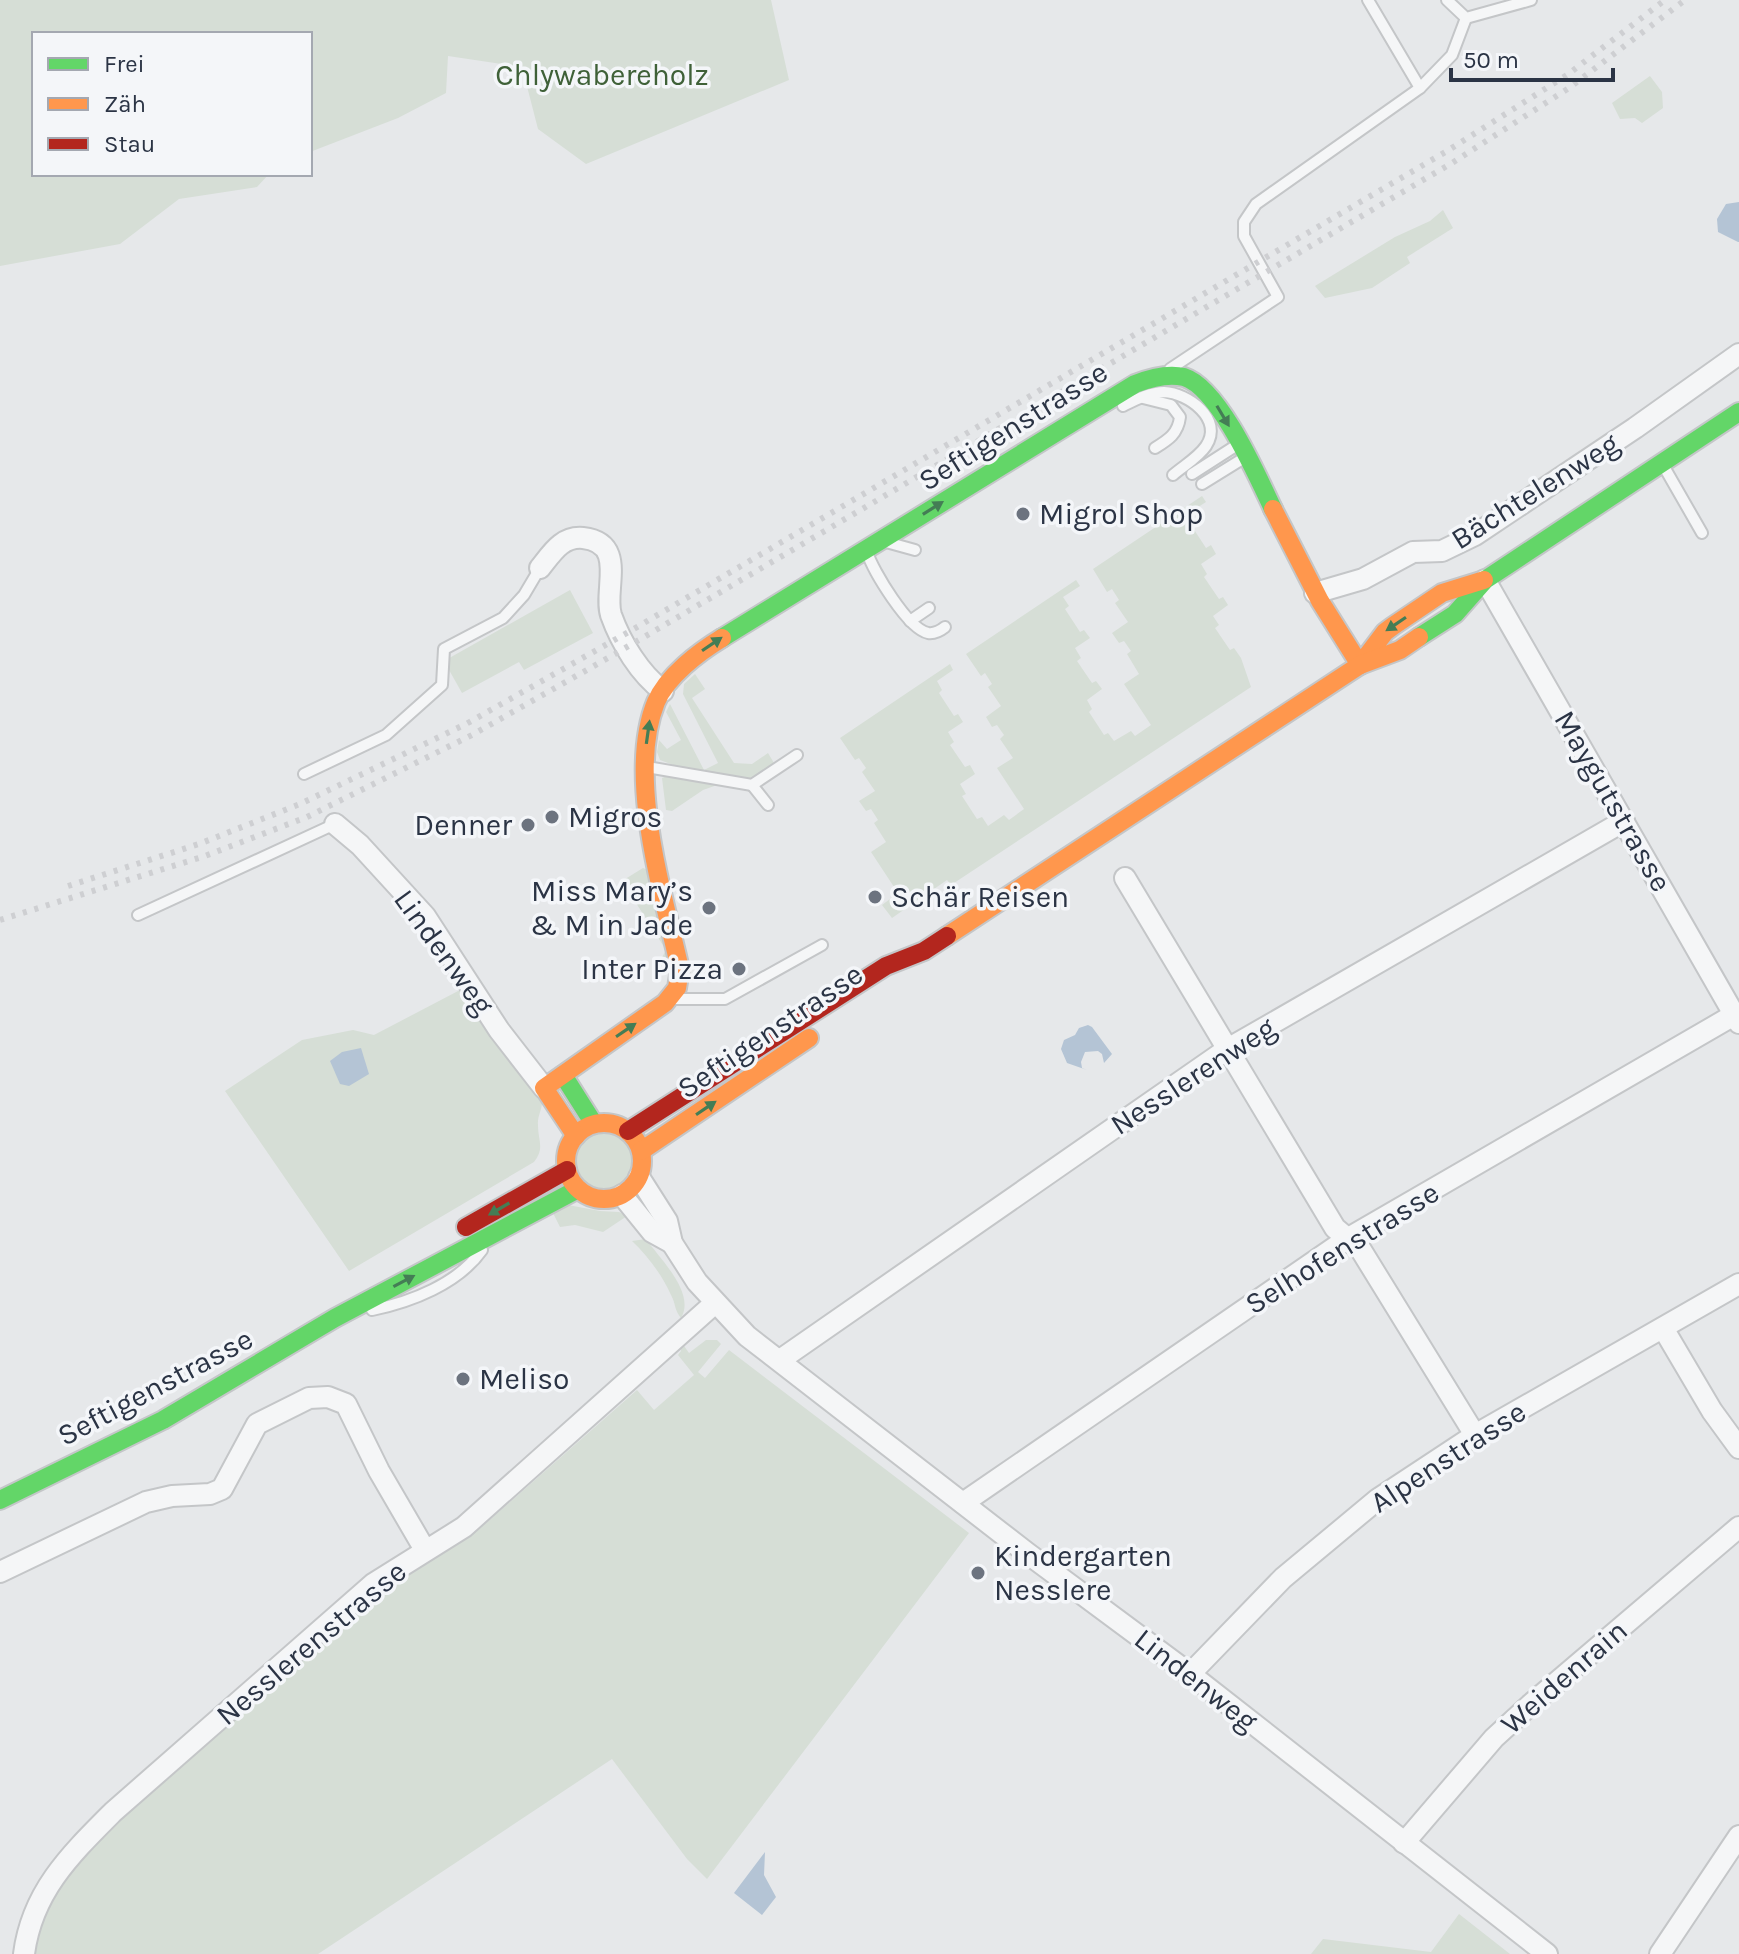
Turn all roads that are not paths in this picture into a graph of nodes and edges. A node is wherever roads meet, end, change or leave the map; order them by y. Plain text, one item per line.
1 (1368, 0) edge
2 (1447, 0) edge
3 (1531, 0) edge
4 (1466, 18) junction
5 (1420, 88) junction
6 (1739, 354) edge
7 (1162, 375) junction
8 (1141, 398) junction
9 (1739, 412) edge
10 (1111, 414) dead end
11 (1072, 439) dead end
12 (1037, 448) junction
13 (1155, 448) dead end
14 (1242, 450) junction
15 (1663, 463) junction
16 (1192, 474) dead end
17 (1173, 475) dead end
18 (1202, 484) dead end
19 (1702, 533) dead end
20 (873, 545) junction
21 (915, 550) dead end
22 (540, 568) joint
23 (1485, 580) junction
24 (1315, 593) junction
25 (929, 608) dead end
26 (910, 621) junction
27 (945, 627) dead end
28 (1360, 665) junction
29 (663, 691) junction
30 (797, 755) dead end
31 (645, 766) junction
32 (304, 774) dead end
33 (752, 785) junction
34 (768, 805) dead end
35 (1624, 821) junction
36 (335, 824) joint
37 (1125, 878) dead end
38 (138, 915) dead end
39 (822, 945) dead end
40 (924, 951) junction
41 (669, 999) junction
42 (845, 1014) dead end
43 (1737, 1019) edge
44 (819, 1031) dead end
45 (1226, 1050) junction
46 (563, 1075) junction
47 (544, 1088) junction
48 (594, 1124) junction
49 (628, 1131) junction
50 (576, 1136) junction
51 (641, 1151) junction
52 (567, 1170) junction
53 (639, 1177) junction
54 (578, 1189) junction
55 (622, 1195) junction
56 (1347, 1239) junction
57 (672, 1243) junction
58 (1739, 1284) edge
59 (715, 1303) junction
60 (335, 1318) junction
61 (1663, 1328) junction
62 (780, 1360) junction
63 (1475, 1435) junction
64 (1739, 1448) edge
65 (0, 1500) edge
66 (963, 1503) junction
67 (1739, 1527) edge
68 (425, 1550) junction
69 (0, 1572) edge
70 (1190, 1674) junction
71 (1739, 1836) edge
72 (1404, 1843) junction
73 (24, 1954) edge
74 (1547, 1954) edge
75 (1660, 1954) edge

1 - 5 lane
2 - 4 lane
3 - 4 lane
4 - 5 lane
5 - 7 lane
6 - 24 street, Bächtelenweg
7 - 12 main road, Seftigenstrasse
7 -> 14 main road
8 - 10 lane
8 - 13 lane
8 - 17 lane
9 - 15 main road, Seftigenstrasse
11 - 12 lane
20 -> 12 main road, Seftigenstrasse
14 - 16 lane
14 - 18 lane
14 - 24 main road
15 - 19 lane
15 - 23 main road, Seftigenstrasse
20 - 21 lane
20 - 26 lane
29 -> 20 main road, Seftigenstrasse
22 - 29 street
22 - 32 lane
23 - 28 main road, Seftigenstrasse
23 - 35 street, Maygutstrasse
24 - 28 main road
25 - 26 lane
26 - 27 lane
28 - 40 main road, Seftigenstrasse
31 -> 29 main road, Seftigenstrasse
30 - 33 lane
31 - 33 lane
31 - 41 main road, Seftigenstrasse
33 - 34 lane
35 - 43 street, Maygutstrasse
35 - 45 street, Nesslerenweg
36 - 38 lane
36 - 47 street, Lindenweg
37 - 45 street
39 - 41 lane
40 - 42 main road, Seftigenstrasse
40 - 49 main road, Seftigenstrasse
46 -> 41 main road
43 - 56 street, Selhofenstrasse
51 -> 44 main road, Seftigenstrasse
45 - 56 street
45 - 62 street, Nesslerenweg
46 - 47 main road
46 - 48 main road
47 - 50 main road, Lindenweg
48 - 49 main road
48 - 50 main road
49 - 51 main road
50 - 52 main road
51 - 53 main road
52 - 54 main road
52 -> 60 main road, Seftigenstrasse
53 - 55 main road
53 - 57 street, Lindenweg
54 - 55 main road
54 - 60 main road, Seftigenstrasse
55 - 57 street, Lindenweg
56 - 63 street
56 - 66 street, Selhofenstrasse
57 - 59 street, Lindenweg
58 - 61 street, Alpenstrasse
59 - 62 street, Lindenweg
59 - 68 street, Nesslerenstrasse
60 - 65 main road, Seftigenstrasse
61 - 63 street, Alpenstrasse
61 - 64 street
62 - 66 street, Lindenweg
63 - 70 street, Alpenstrasse
66 - 70 street, Lindenweg
67 - 72 street, Weidenrain
68 - 69 street
68 - 73 street, Nesslerenstrasse
70 - 72 street, Lindenweg
71 - 75 street
72 - 74 street, Lindenweg

